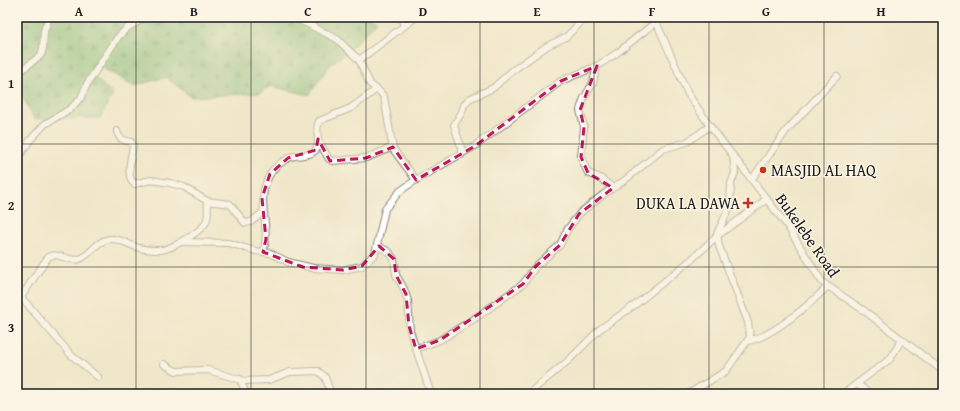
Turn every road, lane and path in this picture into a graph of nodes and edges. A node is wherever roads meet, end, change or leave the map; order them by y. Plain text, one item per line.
1 (49, 17) edge
2 (146, 17) edge
3 (294, 17) edge
4 (400, 17) edge
5 (416, 17) edge
6 (586, 17) edge
7 (655, 20) edge
8 (404, 25) junction
9 (360, 60) junction
10 (597, 66) junction
11 (836, 76) dead end
12 (17, 77) edge
13 (377, 90) junction
14 (710, 126) junction
15 (117, 131) dead end
16 (318, 139) junction
17 (393, 147) junction
18 (461, 155) junction
19 (733, 156) junction
20 (17, 159) edge
21 (752, 179) junction
22 (416, 180) junction
23 (613, 188) junction
24 (767, 199) junction
25 (207, 201) junction
26 (262, 214) junction
27 (717, 236) junction
28 (181, 242) junction
29 (378, 246) junction
30 (263, 252) junction
31 (827, 286) junction
32 (21, 297) junction
33 (17, 303) edge
34 (748, 341) junction
35 (901, 341) junction
36 (416, 350) junction
37 (164, 364) dead end
38 (943, 372) edge
39 (98, 377) dead end
40 (240, 379) junction
41 (857, 384) junction
42 (246, 394) edge
43 (331, 394) edge
44 (430, 394) edge
45 (528, 394) edge
46 (688, 394) edge
47 (843, 394) edge
48 (870, 394) edge

1 - 12 street
2 - 20 street
3 - 9 street
4 - 8 street
5 - 8 street
6 - 18 street
7 - 10 street
7 - 14 street, Bukelebe Road
8 - 9 street
9 - 13 street
10 - 18 street
10 - 23 street
11 - 21 street
13 - 16 street
13 - 17 street
14 - 19 street, Bukelebe Road
14 - 23 street
15 - 25 street
16 - 17 street
16 - 26 street
17 - 22 street
18 - 22 street
19 - 21 street, Bukelebe Road
19 - 27 street
21 - 24 street, Bukelebe Road
22 - 29 street
23 - 36 street
24 - 27 street
24 - 31 street, Bukelebe Road
25 - 26 street
25 - 28 street
26 - 30 street
27 - 34 street
27 - 45 street
28 - 30 street
28 - 32 street
29 - 30 street
29 - 36 street
31 - 34 street
31 - 35 street, Bukelebe Road
32 - 33 street
32 - 39 street
34 - 46 street
35 - 38 street, Bukelebe Road
35 - 41 street
36 - 44 street
37 - 40 street
40 - 42 street
40 - 43 street
41 - 47 street
41 - 48 street

